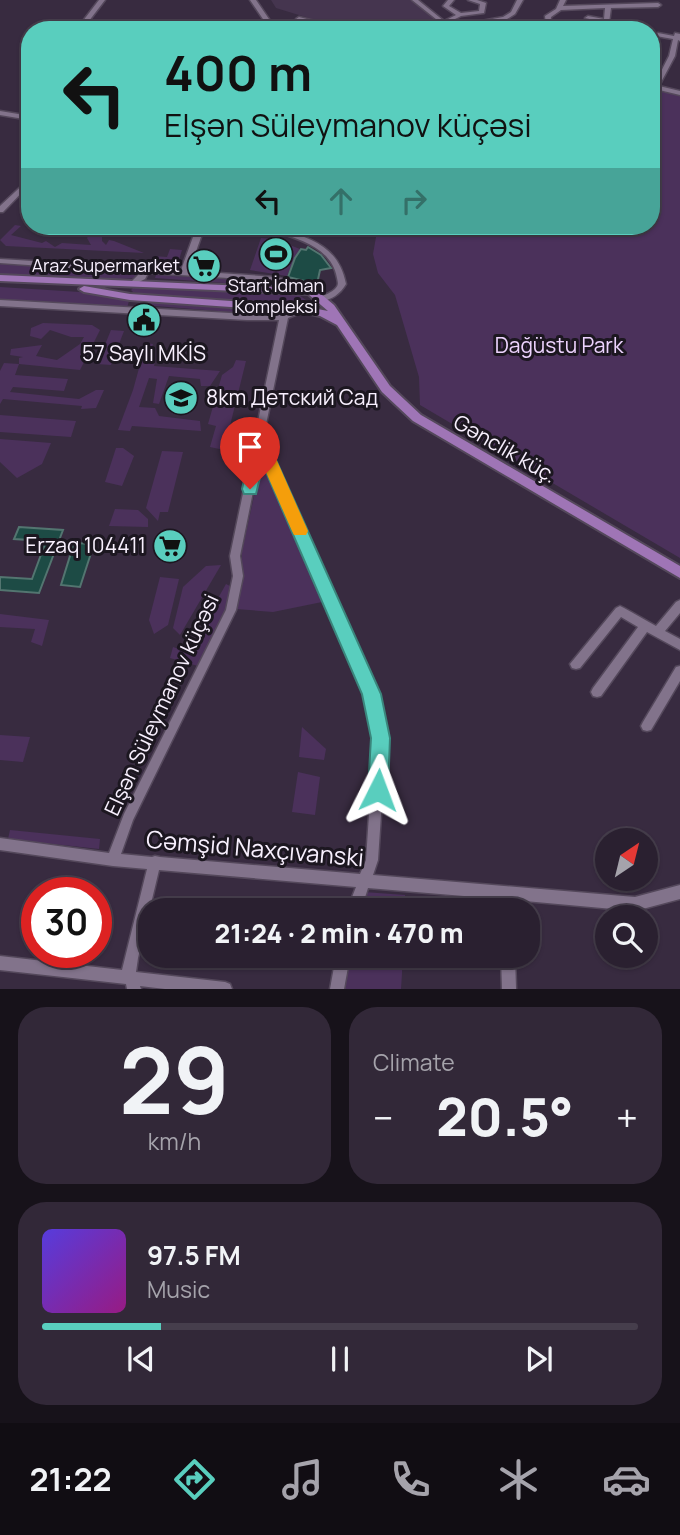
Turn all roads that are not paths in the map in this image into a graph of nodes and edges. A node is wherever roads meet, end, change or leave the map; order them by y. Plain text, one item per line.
1 (102, 0) edge
2 (253, 0) edge
3 (415, 0) edge
4 (451, 0) edge
5 (471, 0) edge
6 (520, 0) edge
7 (562, 0) edge
8 (658, 5) dead end
9 (608, 7) junction
10 (560, 8) junction
11 (460, 15) junction
12 (588, 18) dead end
13 (299, 19) dead end
14 (86, 21) edge
15 (267, 21) edge
16 (307, 21) edge
17 (438, 21) edge
18 (451, 21) edge
19 (484, 21) edge
20 (548, 21) edge
21 (606, 21) joint
22 (660, 35) edge
23 (678, 37) edge
24 (660, 72) edge
25 (660, 87) edge
26 (680, 92) edge
27 (0, 113) edge
28 (21, 116) edge
29 (21, 189) edge
30 (0, 211) edge
31 (198, 235) edge
32 (294, 235) edge
33 (0, 261) edge
34 (145, 270) junction
35 (184, 273) junction
36 (0, 281) edge
37 (135, 282) junction
38 (311, 291) junction
39 (130, 297) junction
40 (325, 301) junction
41 (0, 303) edge
42 (302, 309) junction
43 (133, 311) junction
44 (284, 317) junction
45 (341, 324) junction
46 (261, 442) junction
47 (680, 573) edge
48 (680, 605) edge
49 (646, 624) junction
50 (658, 631) junction
51 (680, 645) edge
52 (576, 664) dead end
53 (680, 671) edge
54 (597, 692) dead end
55 (647, 726) dead end
56 (0, 844) edge
57 (113, 860) junction
58 (155, 862) junction
59 (365, 881) junction
60 (680, 892) edge
61 (507, 894) junction
62 (359, 898) edge
63 (507, 898) edge
64 (0, 963) edge
65 (341, 968) edge
66 (508, 968) edge
67 (133, 983) edge
68 (225, 989) edge
69 (337, 989) edge
70 (509, 989) edge

1 - 14 street
2 - 15 street
3 - 17 street
4 - 11 street
5 - 11 street
6 - 19 street
7 - 10 street
8 - 9 street
9 - 10 street
9 - 21 street
10 - 20 street
11 - 18 street
12 - 21 street
13 - 16 street
22 - 23 street
23 - 24 street
25 - 26 street
27 - 28 street
29 - 30 street
31 - 35 street
32 - 40 street
33 - 34 street
34 - 35 street
34 - 37 street
35 - 38 street
36 - 37 main road
36 - 39 main road
37 - 38 main road
37 - 39 main road
38 - 40 main road
38 - 42 main road
39 - 42 main road
39 - 43 street
40 - 45 main road, Gənclik küç.
41 - 43 street
42 - 44 street
42 - 45 main road
43 - 44 street
44 - 46 street, Elşən Süleymanov küçəsi
45 - 47 main road, Gənclik küç.
46 - 57 street, Elşən Süleymanov küçəsi
46 - 59 street
48 - 50 street
49 - 50 street
49 - 52 street
49 - 54 street
50 - 51 street
53 - 55 street
56 - 57 street, Cəmşid Naxçıvanski
57 - 58 street, Cəmşid Naxçıvanski
58 - 59 street, Cəmşid Naxçıvanski
58 - 67 street
59 - 61 street, Cəmşid Naxçıvanski
59 - 62 street
60 - 61 street, Cəmşid Naxçıvanski
61 - 63 street
64 - 67 street
65 - 69 street
66 - 70 street
67 - 68 street

